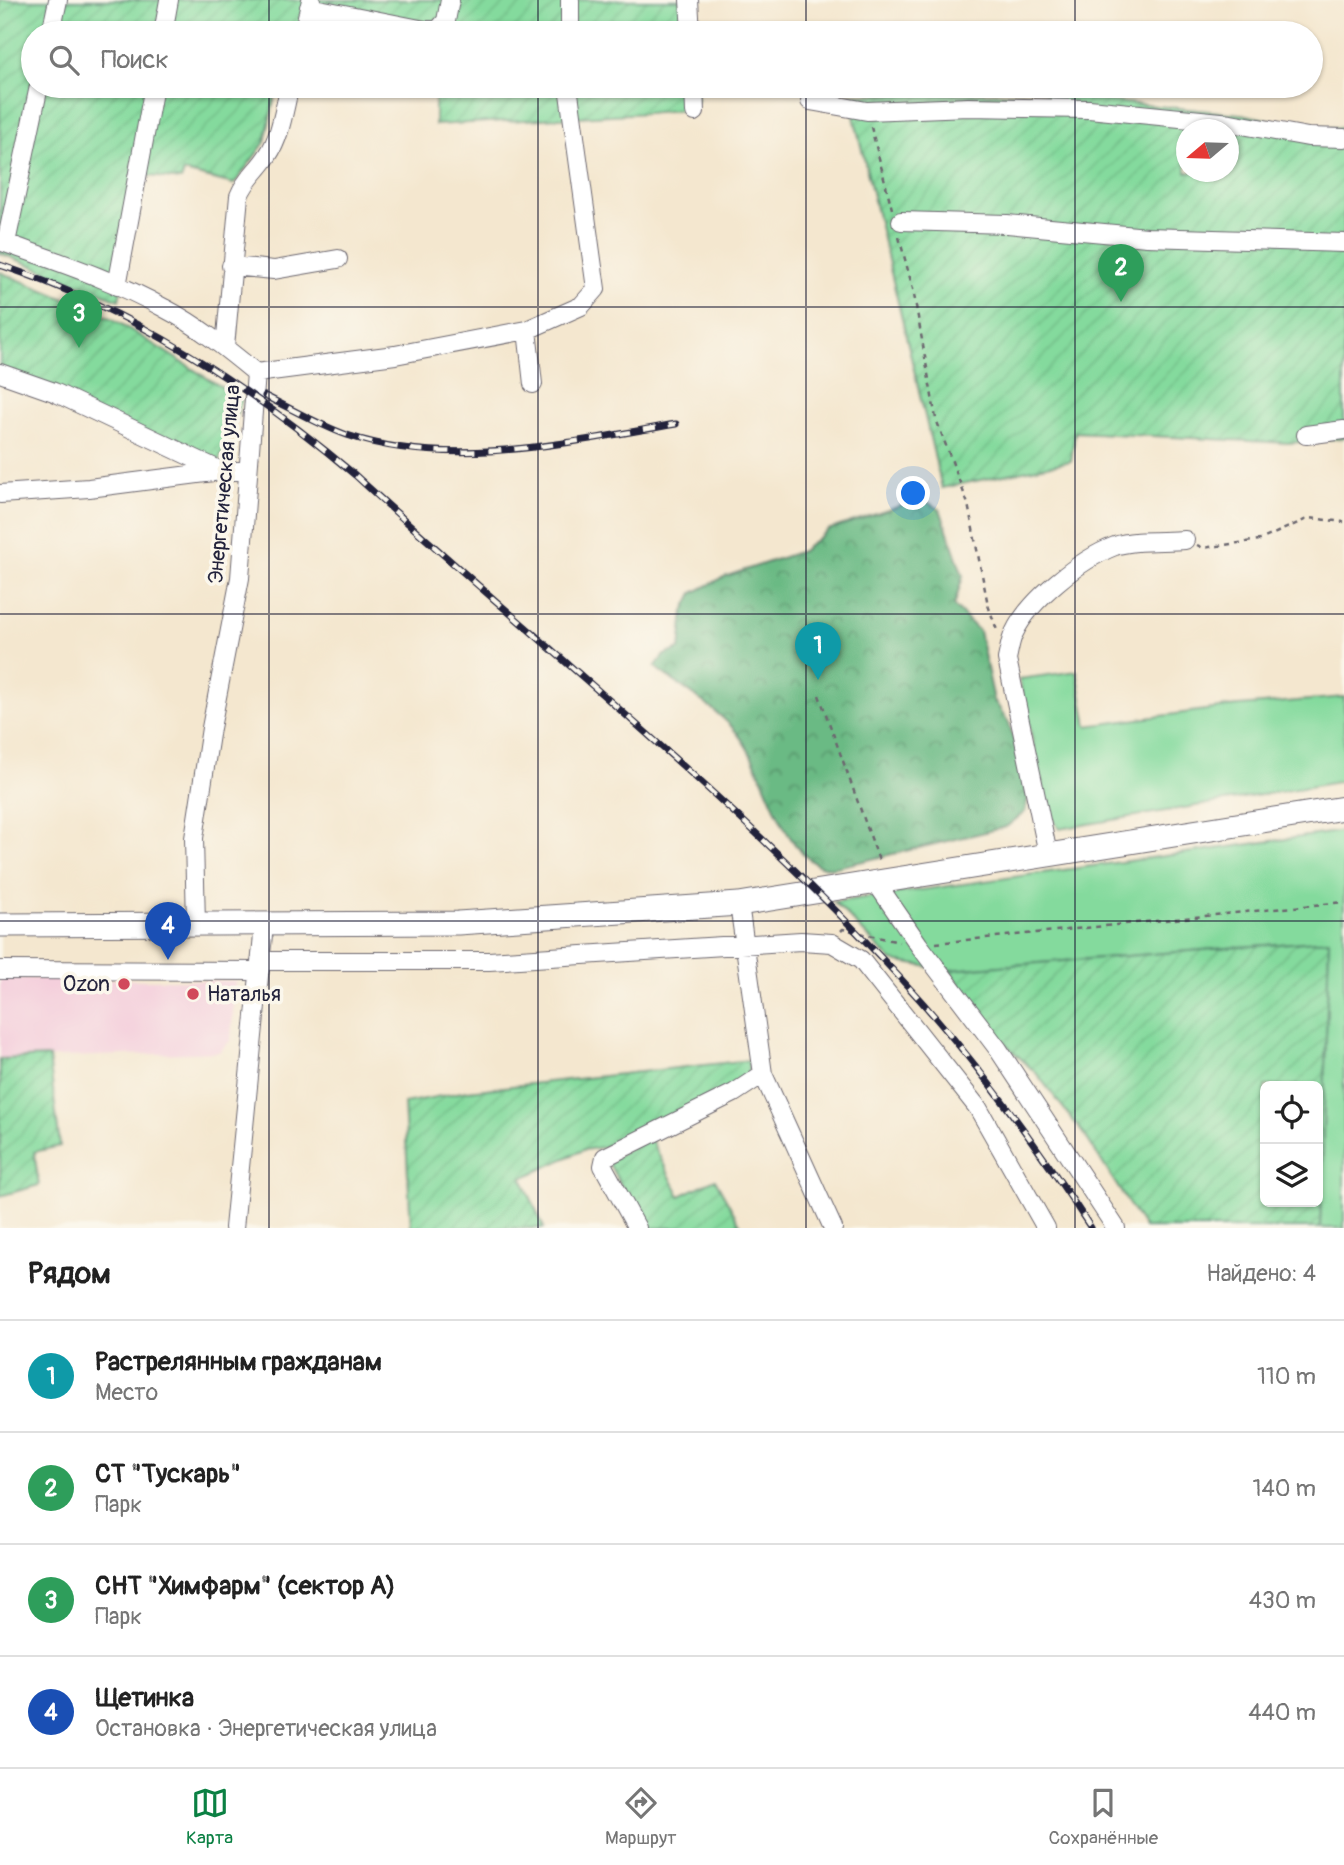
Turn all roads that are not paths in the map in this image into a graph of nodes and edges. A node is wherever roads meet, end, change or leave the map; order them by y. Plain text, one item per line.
1 (58, 0) edge
2 (169, 0) edge
3 (450, 0) edge
4 (570, 0) edge
5 (689, 0) edge
6 (310, 4) edge
7 (54, 21) edge
8 (165, 21) edge
9 (385, 21) edge
10 (446, 21) edge
11 (570, 21) edge
12 (690, 21) edge
13 (36, 98) edge
14 (152, 98) edge
15 (287, 98) edge
16 (570, 98) edge
17 (694, 98) edge
18 (810, 101) dead end
19 (695, 112) dead end
20 (1344, 138) edge
21 (901, 221) road end
22 (3, 242) edge
23 (1344, 243) edge
24 (338, 259) dead end
25 (232, 266) junction
26 (117, 286) junction
27 (527, 330) junction
28 (225, 347) junction
29 (0, 373) edge
30 (256, 373) junction
31 (533, 384) dead end
32 (1344, 430) edge
33 (1306, 435) dead end
34 (221, 471) junction
35 (247, 471) junction
36 (0, 494) edge
37 (1185, 540) road end
38 (1344, 808) edge
39 (1048, 854) junction
40 (881, 880) junction
41 (739, 904) junction
42 (0, 925) edge
43 (196, 925) junction
44 (264, 925) junction
45 (746, 947) junction
46 (260, 966) junction
47 (0, 970) edge
48 (763, 1074) junction
49 (234, 1228) edge
50 (637, 1228) edge
51 (833, 1228) edge
52 (1046, 1228) edge
53 (1116, 1228) edge

1 - 7 street
2 - 8 street
3 - 10 street
4 - 11 street
5 - 12 street
6 - 9 street
13 - 22 street
14 - 26 street
15 - 25 street
16 - 27 street, Энергетическая улица
17 - 19 street
18 - 20 street
21 - 23 street
22 - 26 street
24 - 25 street
25 - 28 street
26 - 28 street
27 - 30 street, Энергетическая улица
27 - 31 street
28 - 30 street
29 - 34 street
30 - 35 street, Энергетическая улица
32 - 33 street
34 - 35 street
34 - 36 street
35 - 43 street, Энергетическая улица
37 - 39 street
38 - 39 main road
39 - 40 main road
40 - 41 main road
40 - 53 street
41 - 44 main road
41 - 45 street
42 - 43 main road
43 - 44 main road
44 - 46 street
45 - 46 street
45 - 48 street
45 - 52 street
46 - 47 street
46 - 49 street
48 - 50 street
48 - 51 street

